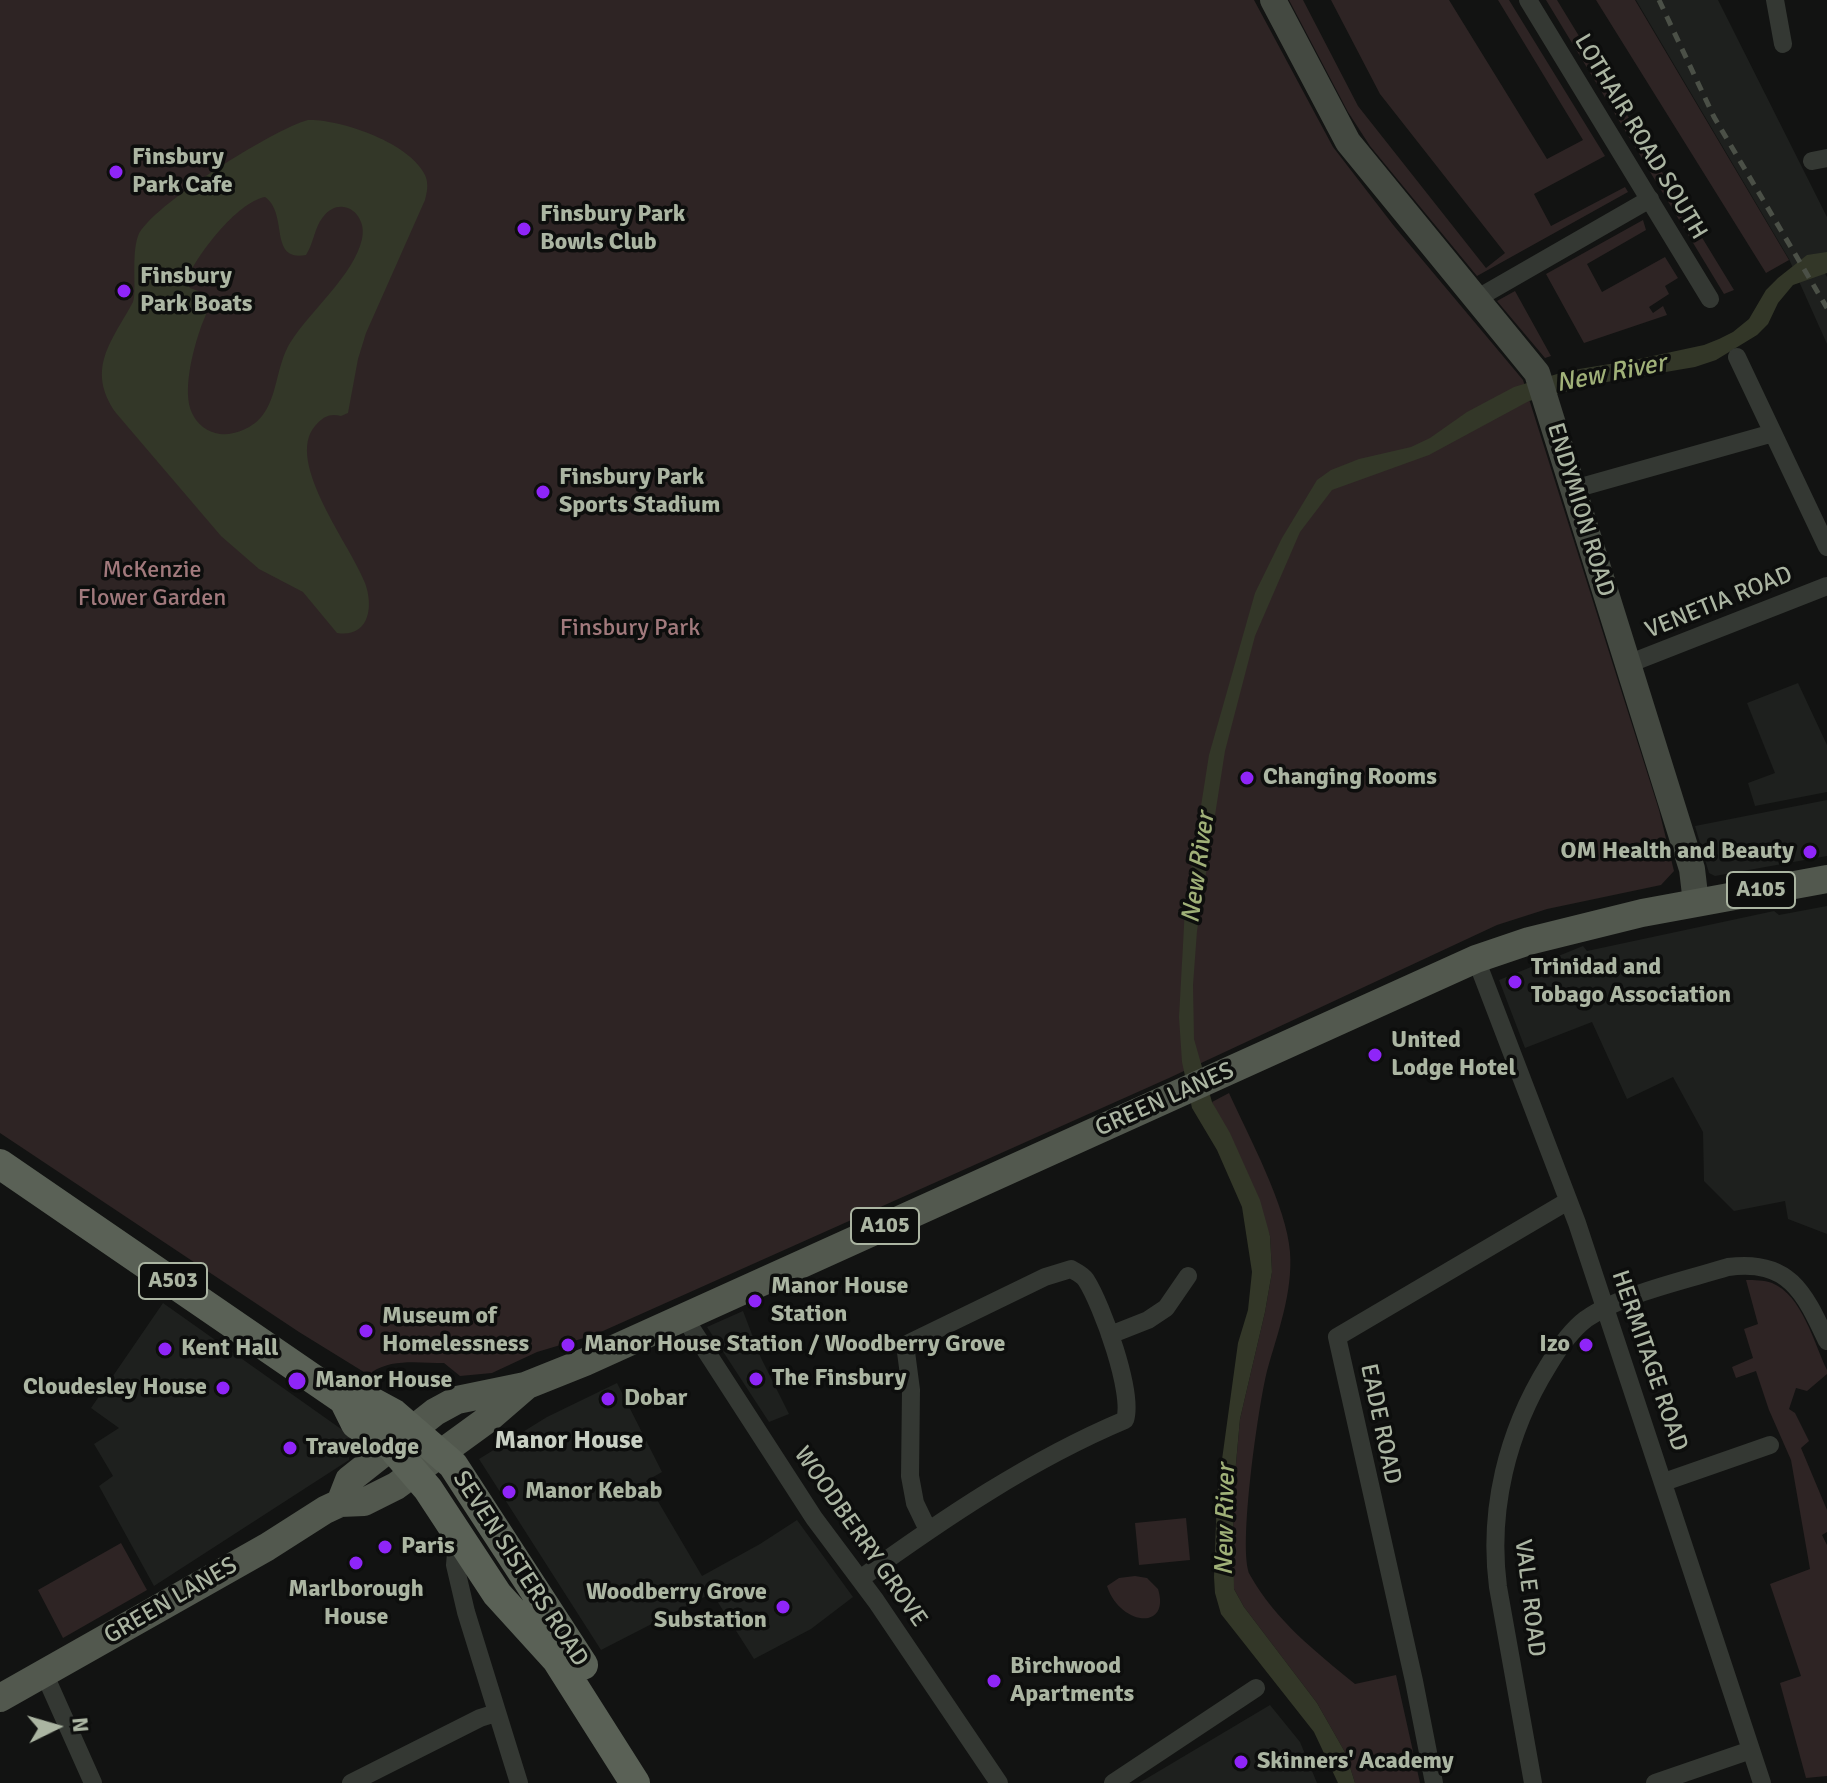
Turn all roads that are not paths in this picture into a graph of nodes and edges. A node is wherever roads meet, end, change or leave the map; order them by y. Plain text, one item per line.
1 (1273, 0) edge
2 (1528, 0) edge
3 (1775, 0) edge
4 (1783, 44) dead end
5 (1650, 199) junction
6 (1476, 299) junction
7 (1710, 299) dead end
8 (1737, 357) dead end
9 (1773, 433) junction
10 (1574, 489) junction
11 (1827, 547) edge
12 (1827, 586) edge
13 (1628, 664) junction
14 (1827, 879) edge
15 (1696, 903) junction
16 (1476, 959) junction
17 (0, 1164) edge
18 (1568, 1201) junction
19 (1188, 1276) dead end
20 (1605, 1307) junction
21 (684, 1317) junction
22 (1110, 1335) junction
23 (1827, 1341) edge
24 (525, 1386) junction
25 (402, 1437) junction
26 (1770, 1445) dead end
27 (440, 1453) junction
28 (414, 1472) junction
29 (1664, 1482) junction
30 (340, 1503) junction
31 (928, 1530) junction
32 (466, 1546) junction
33 (860, 1579) junction
34 (44, 1673) junction
35 (1256, 1688) dead end
36 (0, 1698) edge
37 (496, 1713) junction
38 (1751, 1750) junction
39 (93, 1783) edge
40 (351, 1783) edge
41 (519, 1783) edge
42 (635, 1783) edge
43 (658, 1783) edge
44 (999, 1783) edge
45 (1113, 1783) edge
46 (1434, 1783) edge
47 (1533, 1783) edge
48 (1655, 1783) edge
49 (1762, 1783) edge

1 - 6 main road, ENDYMION ROAD
2 - 5 street, LOTHAIR ROAD SOUTH
3 - 4 street
5 - 6 street
5 - 7 street, LOTHAIR ROAD SOUTH
6 - 10 main road, ENDYMION ROAD
8 - 9 street
9 - 10 street
9 - 11 street
10 - 13 main road, ENDYMION ROAD
12 - 13 street, VENETIA ROAD
13 - 15 main road, ENDYMION ROAD
14 - 15 main road, GREEN LANES / A105
15 - 16 main road, GREEN LANES / A105
16 - 18 street, HERMITAGE ROAD
16 - 21 main road, GREEN LANES / A105
17 - 25 highway, SEVEN SISTERS ROAD / A503
18 - 20 street, HERMITAGE ROAD
18 - 46 street, EADE ROAD
19 - 22 street
20 - 23 street, VALE ROAD
20 - 29 street, HERMITAGE ROAD
20 - 47 street, VALE ROAD
21 - 24 main road, GREEN LANES / A105
21 - 33 street, WOODBERRY GROVE
22 - 31 street
22 - 31 street
24 - 25 main road, GREEN LANES / A105
24 - 27 main road, GREEN LANES / A105
25 - 27 highway, SEVEN SISTERS ROAD / A503
25 - 28 highway, SEVEN SISTERS ROAD / A503
25 - 30 main road, GREEN LANES / A105
26 - 29 street
27 - 28 main road, GREEN LANES / A105
27 - 43 highway, SEVEN SISTERS ROAD / A503
28 - 30 main road, GREEN LANES / A105
28 - 32 highway, SEVEN SISTERS ROAD / A503
29 - 38 street, HERMITAGE ROAD
30 - 34 main road, GREEN LANES / A105
31 - 33 street
32 - 37 street
32 - 42 highway, SEVEN SISTERS ROAD / A503
33 - 44 street, WOODBERRY GROVE
34 - 36 main road, GREEN LANES / A105
34 - 39 street
35 - 45 street
37 - 40 street
37 - 41 street
38 - 48 street
38 - 49 street, HERMITAGE ROAD

